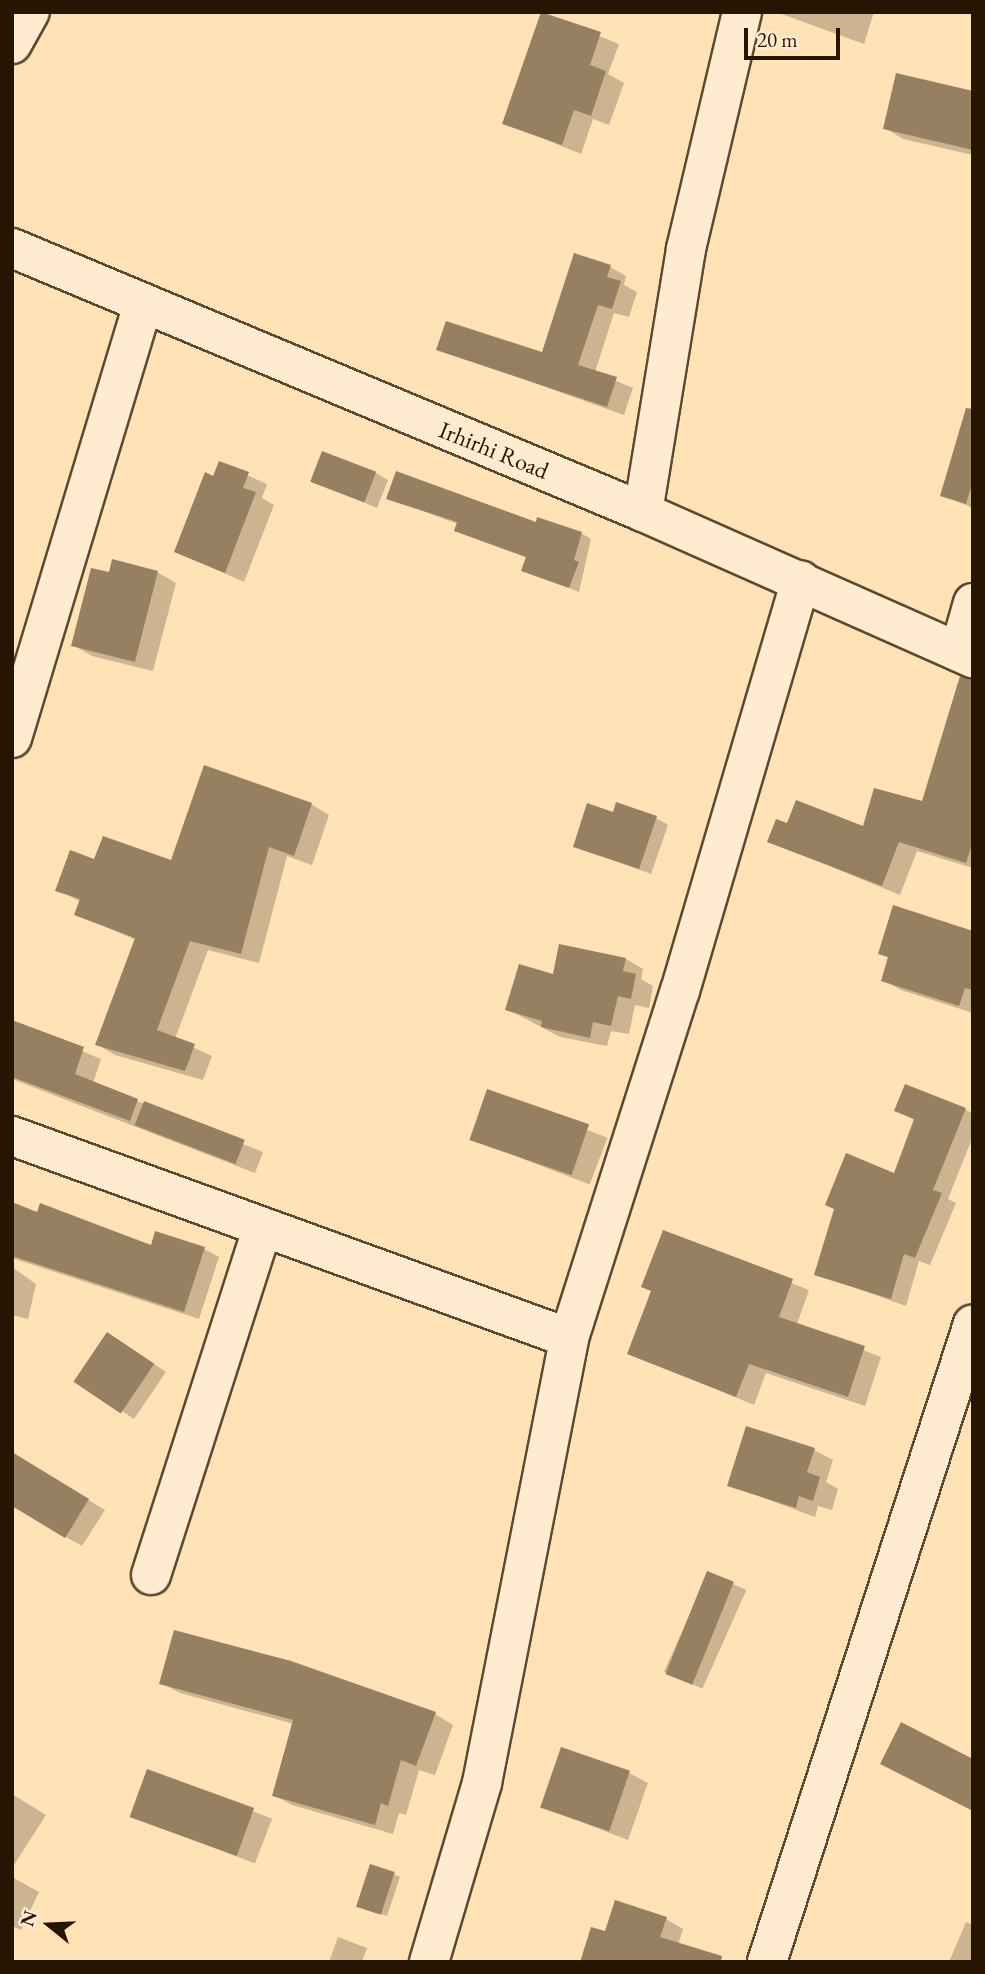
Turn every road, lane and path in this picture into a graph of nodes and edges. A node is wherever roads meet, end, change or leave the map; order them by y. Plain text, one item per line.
1 (30, 12) edge
2 (742, 12) edge
3 (12, 44) edge
4 (12, 248) edge
5 (143, 304) junction
6 (643, 512) junction
7 (801, 580) junction
8 (973, 603) edge
9 (966, 655) edge
10 (12, 738) edge
11 (12, 1136) edge
12 (262, 1229) junction
13 (973, 1324) edge
14 (569, 1338) junction
15 (151, 1576) dead end
16 (429, 1962) edge
17 (768, 1962) edge

1 - 3 street
2 - 6 street
4 - 5 street, Irhirhi Road
5 - 6 street, Irhirhi Road
5 - 10 street
6 - 7 street, Irhirhi Road
7 - 9 street, Irhirhi Road
7 - 14 street
8 - 9 street
11 - 12 street
12 - 14 street
12 - 15 street
13 - 17 street
14 - 16 street

